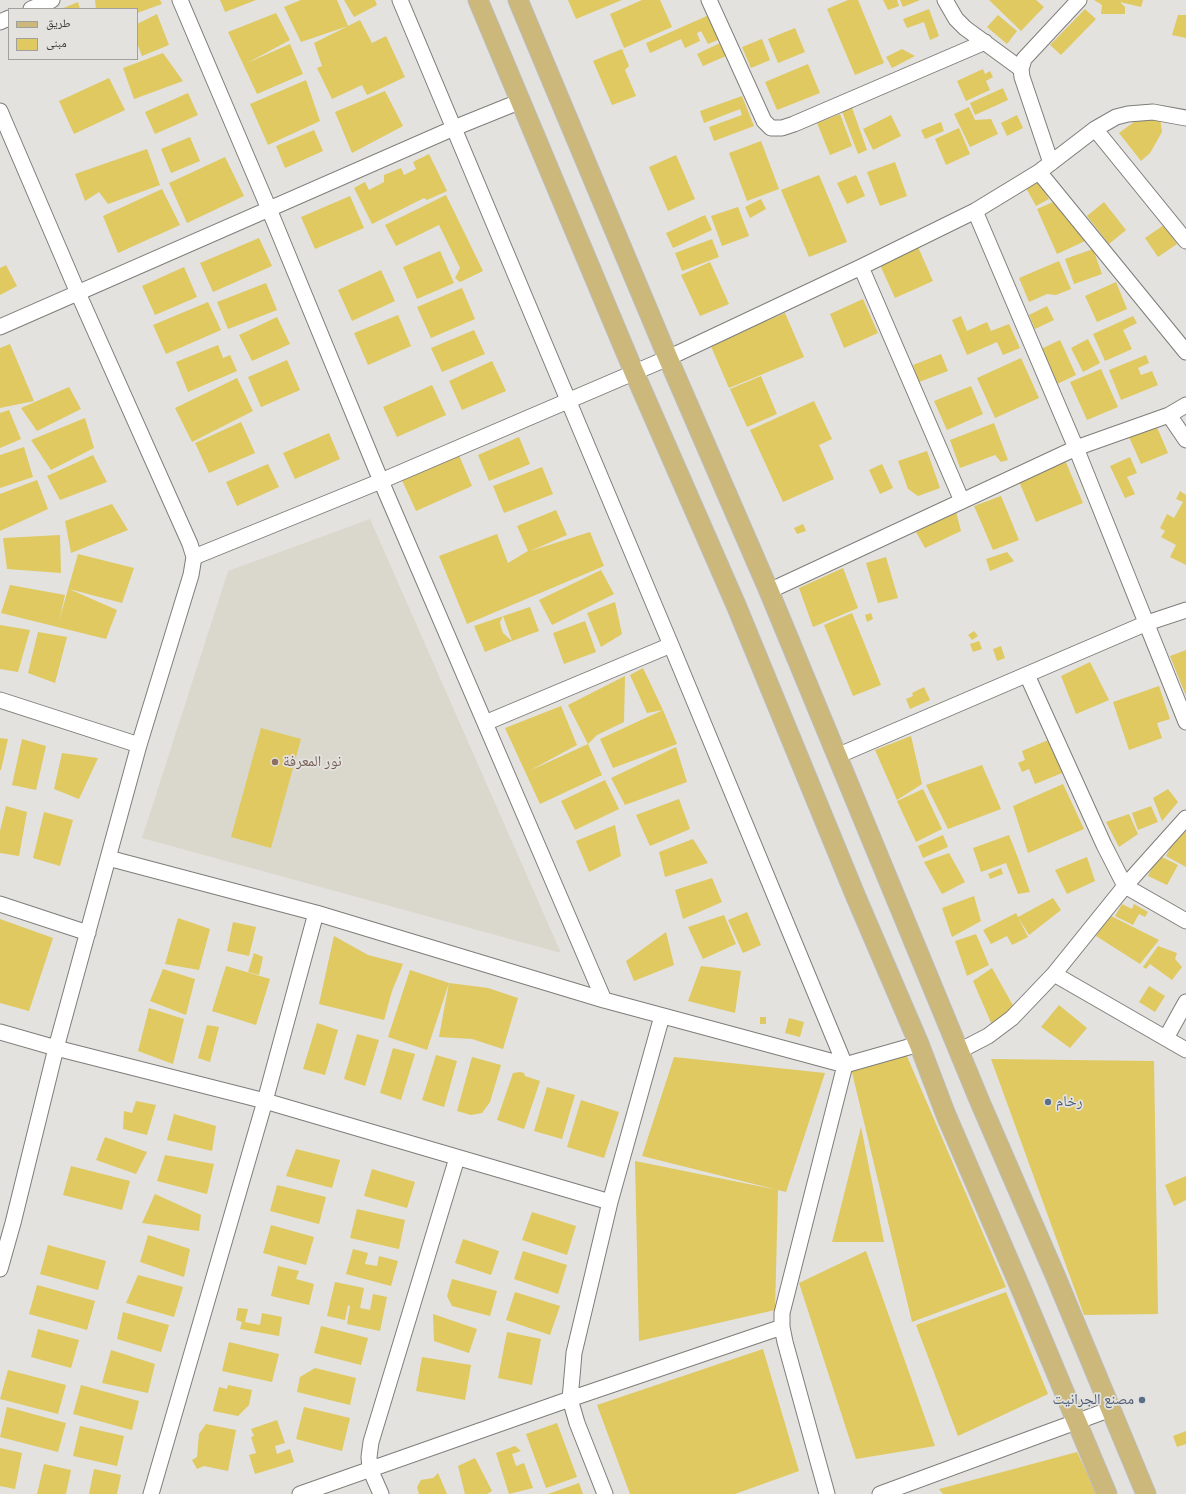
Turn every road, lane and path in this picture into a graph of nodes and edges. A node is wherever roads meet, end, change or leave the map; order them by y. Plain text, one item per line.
1 (52, 0) edge
2 (180, 0) edge
3 (400, 0) edge
4 (478, 0) edge
5 (518, 0) edge
6 (709, 0) edge
7 (945, 0) edge
8 (1079, 0) edge
9 (32, 8) edge
10 (985, 42) junction
11 (1021, 69) junction
12 (521, 101) junction
13 (0, 111) edge
14 (1186, 118) edge
15 (454, 128) junction
16 (1095, 129) junction
17 (1045, 168) junction
18 (269, 210) junction
19 (975, 211) junction
20 (1186, 241) edge
21 (861, 267) junction
22 (78, 294) junction
23 (0, 327) edge
24 (1186, 352) edge
25 (668, 358) junction
26 (634, 372) junction
27 (567, 400) junction
28 (1186, 405) edge
29 (1169, 415) junction
30 (1186, 440) edge
31 (1076, 448) junction
32 (381, 481) junction
33 (962, 501) junction
34 (194, 558) junction
35 (769, 591) junction
36 (1186, 610) edge
37 (1147, 623) junction
38 (671, 645) junction
39 (1027, 675) junction
40 (0, 700) edge
41 (1186, 722) edge
42 (485, 723) junction
43 (139, 746) junction
44 (837, 756) junction
45 (1186, 818) edge
46 (108, 858) junction
47 (1125, 886) junction
48 (0, 904) edge
49 (316, 913) junction
50 (1186, 921) edge
51 (88, 932) junction
52 (1054, 974) junction
53 (604, 1000) junction
54 (1186, 1002) edge
55 (662, 1016) junction
56 (0, 1032) edge
57 (1166, 1038) junction
58 (919, 1044) junction
59 (56, 1048) junction
60 (1186, 1050) edge
61 (959, 1051) junction
62 (845, 1065) junction
63 (265, 1101) junction
64 (457, 1158) junction
65 (610, 1202) junction
66 (0, 1269) edge
67 (782, 1327) junction
68 (570, 1398) junction
69 (1111, 1409) junction
70 (1077, 1421) junction
71 (370, 1468) junction
72 (152, 1494) edge
73 (300, 1494) edge
74 (381, 1494) edge
75 (604, 1494) edge
76 (827, 1494) edge
77 (880, 1494) edge
78 (1107, 1494) edge
79 (1146, 1494) edge

1 - 9 street
2 - 18 street
3 - 15 street
4 - 12 main road
5 - 25 main road
6 - 10 street
7 - 10 street
8 - 11 street
10 - 11 street
11 - 17 street
12 - 15 street
12 - 26 main road
13 - 22 street
14 - 16 street
15 - 18 street
15 - 27 street
16 - 17 street
16 - 20 street
17 - 19 street
17 - 24 street
18 - 22 street
18 - 32 street
19 - 21 street
19 - 31 street
21 - 25 street
21 - 33 street
22 - 23 street
22 - 34 street
25 - 26 street
25 - 35 main road
26 - 27 street
26 - 58 main road
27 - 32 street
27 - 38 street
28 - 29 street
29 - 30 street
29 - 31 street
31 - 33 street
31 - 37 street
32 - 34 street
32 - 42 street
33 - 35 street
34 - 43 street
35 - 44 main road
36 - 37 street
37 - 39 street
37 - 41 street
38 - 42 street
38 - 62 street
39 - 44 street
39 - 47 street
40 - 43 street
42 - 53 street
43 - 46 street
44 - 61 main road
45 - 47 street
46 - 49 street
46 - 51 street
47 - 50 street
47 - 52 street
48 - 51 street
49 - 53 street
49 - 63 street
51 - 59 street
52 - 57 street
52 - 61 street
53 - 55 street
54 - 57 street
55 - 62 street
55 - 65 street
56 - 59 street
57 - 60 street
58 - 62 street
58 - 70 main road
59 - 63 street
59 - 66 street
61 - 69 main road
62 - 67 street
63 - 64 street
63 - 72 street
64 - 65 street
64 - 71 street
65 - 68 street
67 - 68 street
67 - 76 street
68 - 71 street
68 - 75 street
69 - 70 street
69 - 79 main road
70 - 77 street
70 - 78 main road
71 - 73 street
71 - 74 street

